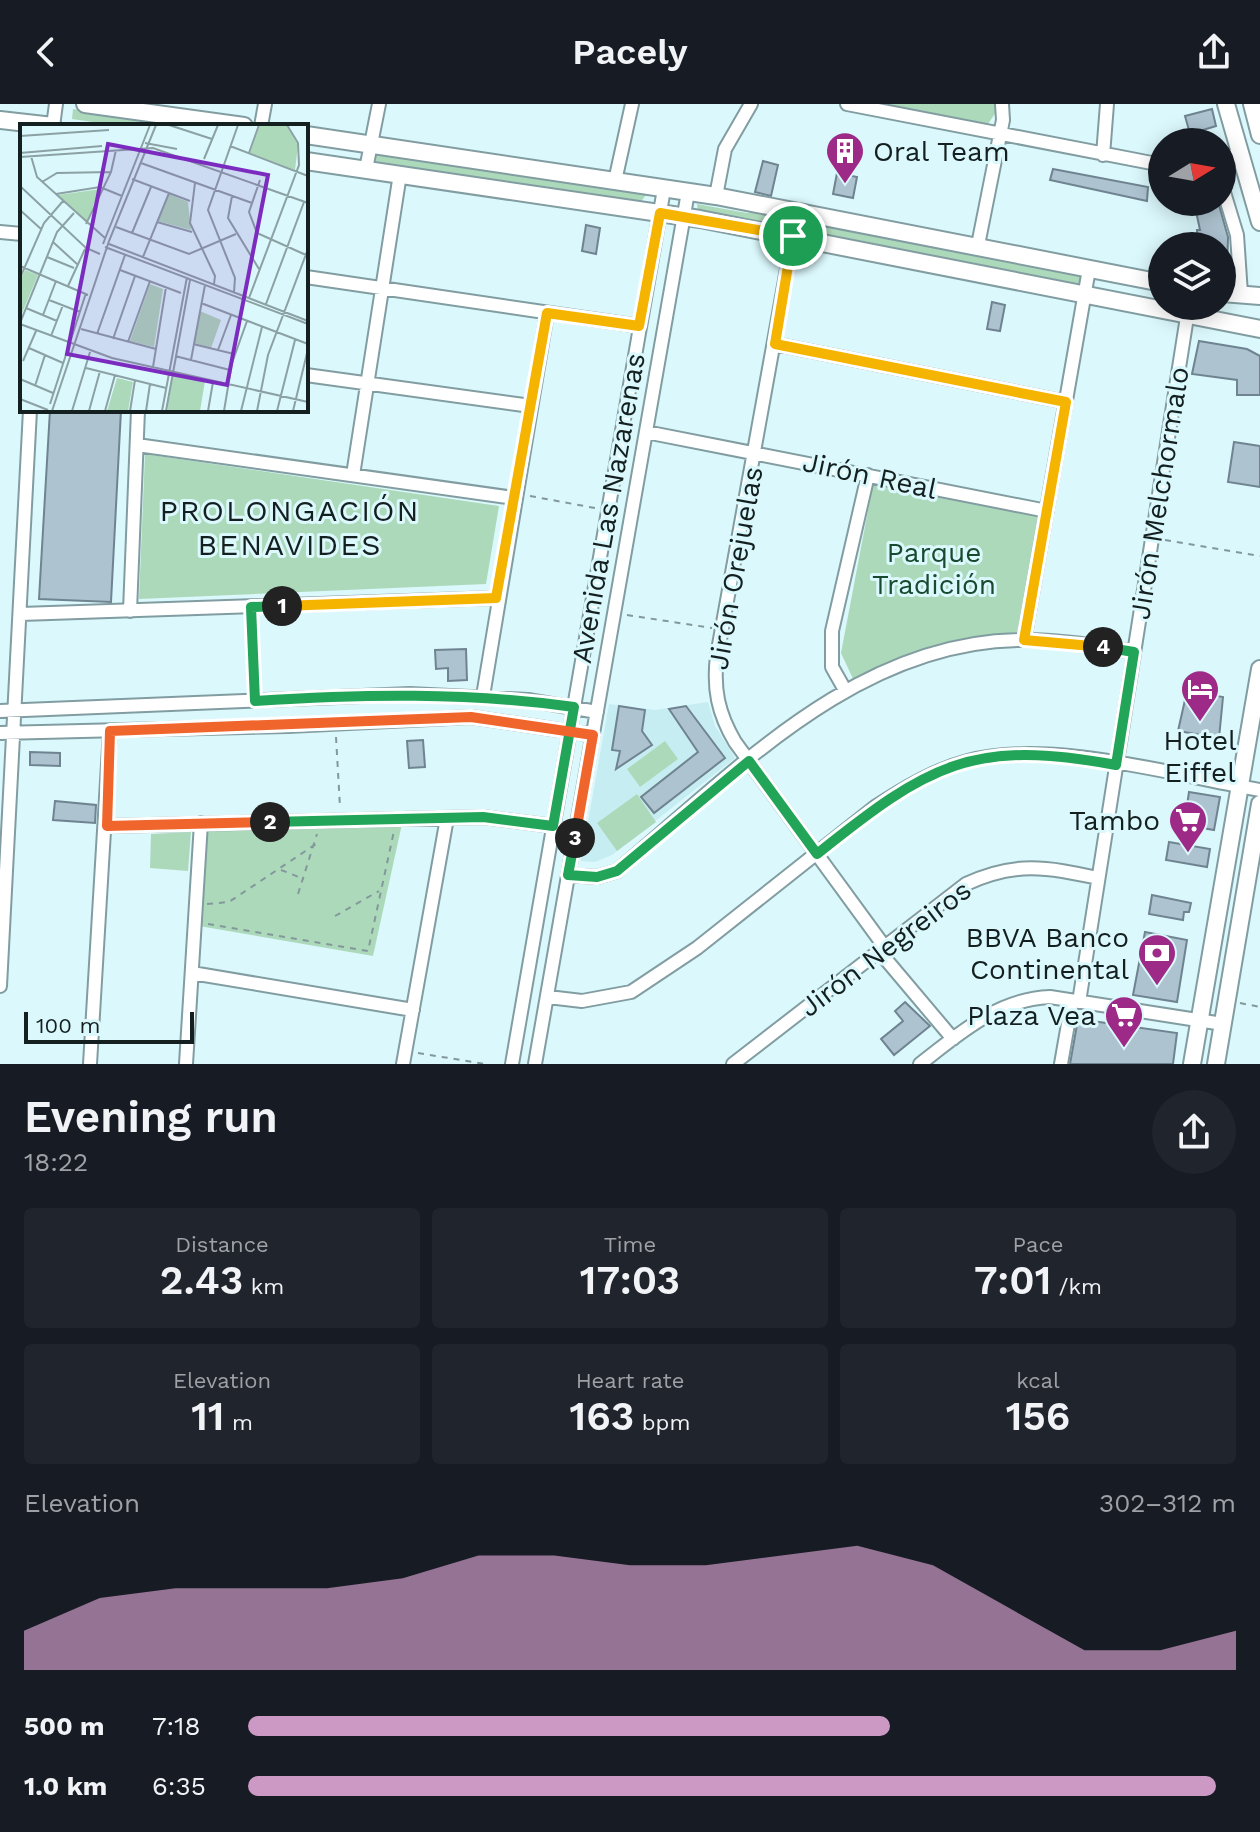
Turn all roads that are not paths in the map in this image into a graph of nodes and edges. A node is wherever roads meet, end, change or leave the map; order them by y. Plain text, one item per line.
1 (56, 104) edge
2 (85, 104) edge
3 (265, 104) edge
4 (379, 104) edge
5 (632, 104) edge
6 (751, 104) edge
7 (847, 104) edge
8 (1002, 104) edge
9 (1107, 104) edge
10 (1226, 104) edge
11 (1256, 112) edge
12 (0, 120) edge
13 (35, 124) edge
14 (53, 124) edge
15 (230, 124) edge
16 (261, 124) edge
17 (1000, 134) junction
18 (308, 135) edge
19 (1260, 135) edge
20 (370, 146) junction
21 (1241, 154) junction
22 (1103, 155) junction
23 (1236, 155) edge
24 (308, 161) edge
25 (1148, 163) edge
26 (366, 169) junction
27 (400, 174) junction
28 (615, 181) junction
29 (664, 189) junction
30 (688, 192) junction
31 (716, 196) junction
32 (660, 213) junction
33 (685, 216) junction
34 (1231, 216) edge
35 (1260, 222) edge
36 (0, 232) edge
37 (20, 234) edge
38 (793, 236) junction
39 (978, 245) junction
40 (1089, 269) junction
41 (308, 277) edge
42 (1148, 280) edge
43 (381, 288) junction
44 (1236, 294) edge
45 (1241, 294) junction
46 (1085, 296) junction
47 (1260, 296) edge
48 (1148, 309) edge
49 (547, 313) junction
50 (1187, 320) edge
51 (1205, 320) edge
52 (639, 326) junction
53 (1260, 329) edge
54 (775, 344) junction
55 (308, 375) edge
56 (367, 384) junction
57 (1066, 402) junction
58 (531, 406) junction
59 (30, 412) edge
60 (138, 412) edge
61 (646, 432) junction
62 (137, 445) junction
63 (756, 452) junction
64 (353, 475) junction
65 (868, 475) junction
66 (515, 496) junction
67 (1047, 511) junction
68 (496, 598) junction
69 (130, 611) junction
70 (21, 614) junction
71 (1024, 640) junction
72 (1134, 652) junction
73 (1260, 669) edge
74 (845, 690) junction
75 (483, 696) junction
76 (574, 707) junction
77 (16, 710) junction
78 (0, 711) edge
79 (597, 712) junction
80 (570, 730) junction
81 (110, 731) junction
82 (0, 733) edge
83 (15, 733) junction
84 (593, 735) junction
85 (749, 761) junction
86 (1116, 765) junction
87 (1241, 787) junction
88 (1260, 790) edge
89 (1260, 804) edge
90 (447, 818) junction
91 (201, 823) junction
92 (107, 826) junction
93 (553, 826) junction
94 (817, 854) junction
95 (568, 875) junction
96 (1098, 878) junction
97 (881, 948) junction
98 (192, 973) junction
99 (0, 977) edge
100 (0, 986) edge
101 (548, 997) junction
102 (1076, 1001) junction
103 (413, 1010) junction
104 (1200, 1021) junction
105 (1223, 1024) junction
106 (953, 1039) junction
107 (90, 1064) edge
108 (186, 1064) edge
109 (403, 1064) edge
110 (512, 1064) edge
111 (535, 1064) edge
112 (733, 1064) edge
113 (920, 1064) edge
114 (1061, 1064) edge
115 (1192, 1064) edge
116 (1216, 1064) edge

1 - 14 street
2 - 15 main road
3 - 16 street
4 - 20 street
5 - 28 street
6 - 31 street
7 - 17 street
8 - 17 street
9 - 22 street
10 - 21 main road
11 - 19 main road
12 - 13 main road
17 - 22 street
17 - 39 street
18 - 20 main road
20 - 26 street
20 - 28 main road
21 - 23 street
21 - 35 main road
22 - 25 street
24 - 26 main road
26 - 27 main road
27 - 32 main road
27 - 43 street
28 - 29 main road
29 - 30 main road
29 - 32 street, Avenida Las Nazarenas
30 - 31 main road
30 - 33 street, Avenida Las Nazarenas
31 - 39 main road
32 - 33 main road
32 - 52 street, Avenida Las Nazarenas
33 - 38 main road
33 - 61 street, Avenida Las Nazarenas
34 - 45 street
36 - 37 street
38 - 46 main road
38 - 54 street, Jirón Orejuelas
39 - 40 main road
40 - 42 main road
40 - 46 street
41 - 43 street
43 - 49 street
43 - 56 street
44 - 45 main road
45 - 47 main road
46 - 48 main road
46 - 57 street
49 - 52 street
49 - 58 street
50 - 72 street, Jirón Melchormalo
51 - 53 main road
52 - 76 street, Avenida Las Nazarenas
54 - 57 street
54 - 63 street, Jirón Orejuelas
55 - 56 street
56 - 58 street
56 - 64 street
57 - 67 street
58 - 66 street
59 - 70 street
60 - 62 street
61 - 63 street, Jirón Real
61 - 79 street, Avenida Las Nazarenas
62 - 64 street
62 - 69 street
63 - 65 street, Jirón Real
63 - 85 street, Jirón Orejuelas
64 - 66 street
65 - 67 street, Jirón Real
65 - 74 street
66 - 68 street
67 - 71 street
68 - 69 street
68 - 75 street
69 - 70 street
70 - 77 street
71 - 72 street
71 - 74 street
72 - 86 street, Jirón Melchormalo
73 - 87 main road
74 - 85 street
75 - 76 street
75 - 77 street
76 - 79 street
76 - 80 street, Avenida Las Nazarenas
77 - 78 street
77 - 83 street
79 - 84 street, Avenida Las Nazarenas
80 - 81 street
80 - 84 street
80 - 93 street, Avenida Las Nazarenas
81 - 83 street
81 - 92 street
82 - 83 street
83 - 99 street
84 - 95 street, Avenida Las Nazarenas
85 - 94 street, Jirón Orejuelas
85 - 95 street
86 - 87 street
86 - 94 street
86 - 96 street, Jirón Melchormalo
87 - 88 street
87 - 104 main road
89 - 105 main road
90 - 91 street
90 - 93 street
90 - 103 street
91 - 92 street
91 - 98 street
92 - 107 street
93 - 110 street, Avenida Las Nazarenas
94 - 97 street, Jirón Orejuelas
94 - 101 street
95 - 101 street, Avenida Las Nazarenas
96 - 97 street, Jirón Negreiros
96 - 102 street, Jirón Melchormalo
97 - 106 street, Jirón Orejuelas
97 - 112 street, Jirón Negreiros
98 - 103 street
98 - 108 street
99 - 100 street
101 - 111 street, Avenida Las Nazarenas
102 - 104 street
102 - 106 street
102 - 114 street, Jirón Melchormalo
103 - 109 street
104 - 105 street
104 - 115 main road
105 - 116 main road
106 - 113 street

